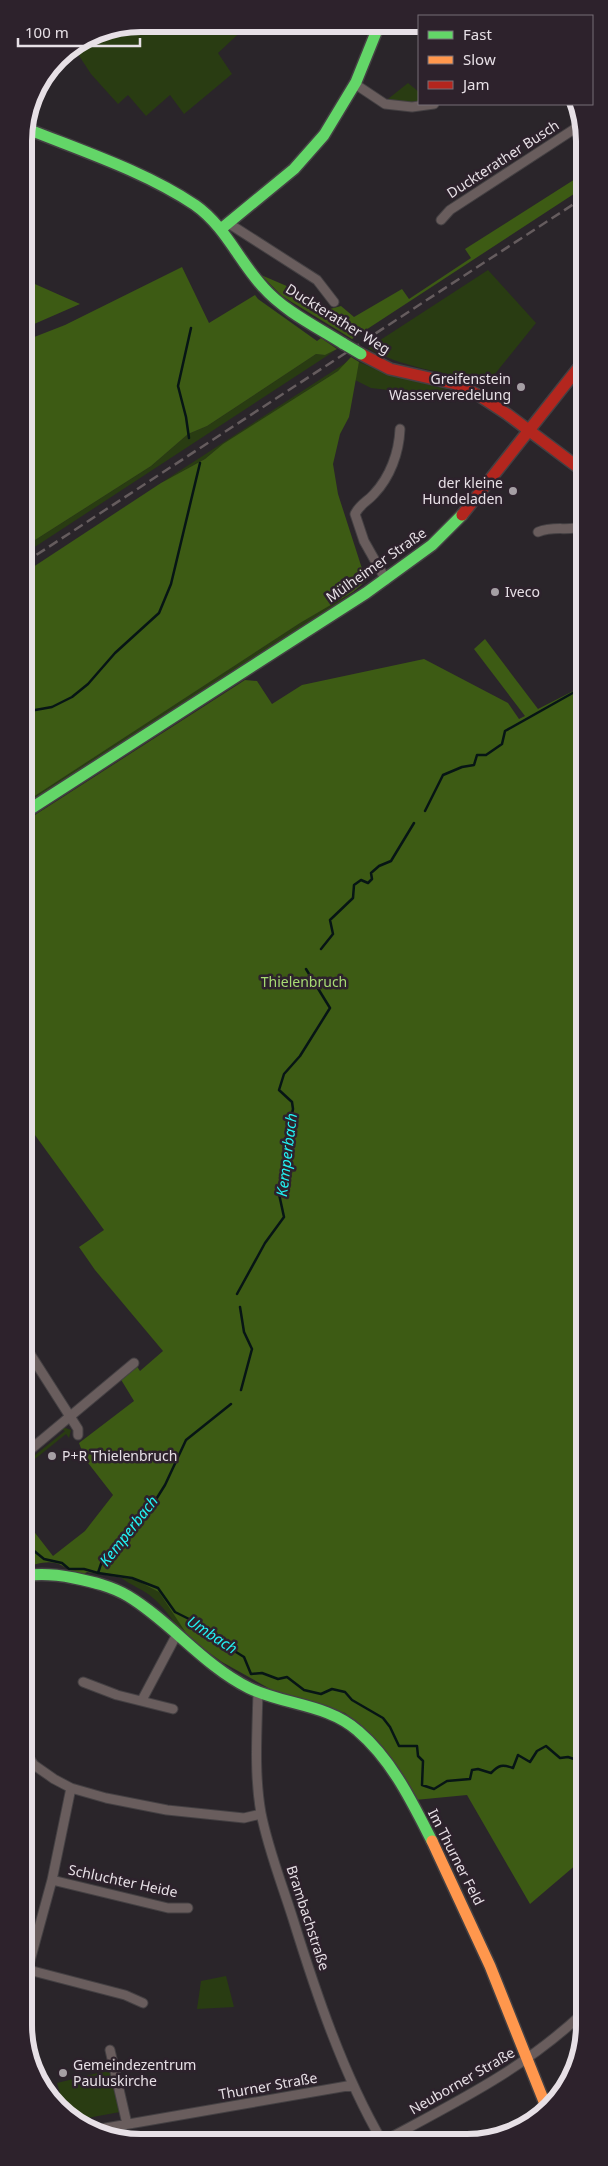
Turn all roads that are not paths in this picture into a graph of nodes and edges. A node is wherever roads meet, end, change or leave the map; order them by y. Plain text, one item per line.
1 (377, 32) edge
2 (355, 84) junction
3 (427, 105) edge
4 (575, 128) edge
5 (33, 131) edge
6 (441, 220) dead end
7 (224, 226) junction
8 (334, 302) dead end
9 (576, 371) edge
10 (400, 429) dead end
11 (529, 431) junction
12 (576, 466) edge
13 (576, 530) edge
14 (538, 532) dead end
15 (386, 580) junction
16 (33, 807) edge
17 (32, 1359) edge
18 (134, 1363) dead end
19 (70, 1417) junction
20 (78, 1435) dead end
21 (32, 1447) edge
22 (32, 1575) edge
23 (177, 1634) junction
24 (83, 1682) dead end
25 (258, 1692) junction
26 (142, 1700) junction
27 (173, 1709) dead end
28 (32, 1762) edge
29 (71, 1788) junction
30 (261, 1814) junction
31 (52, 1880) junction
32 (188, 1908) dead end
33 (32, 1951) edge
34 (32, 1974) edge
35 (143, 2003) dead end
36 (575, 2020) edge
37 (110, 2050) dead end
38 (528, 2060) junction
39 (353, 2086) junction
40 (544, 2102) edge
41 (127, 2124) junction
42 (106, 2128) edge
43 (379, 2134) edge
44 (396, 2134) edge

1 - 2 street
2 - 3 street
2 - 7 street
4 - 6 street, Duckterather Busch
5 - 7 street, Duckterather Weg
7 - 8 street, Duckterather Weg
7 - 11 street, Duckterather Weg, bridge
9 - 11 street, Mülheimer Straße
10 - 15 street
11 - 12 street, Duckterather Weg
11 - 15 street, Mülheimer Straße
13 - 14 street
15 - 16 street, Mülheimer Straße
17 - 19 street
18 - 19 street
19 - 20 street
19 - 21 street
22 - 23 street, Im Thurner Feld
23 - 25 street, Im Thurner Feld
23 - 26 street
24 - 26 street
25 - 30 street, Brambachstraße
25 - 38 street, Im Thurner Feld
26 - 27 street
28 - 29 street
29 - 30 street
29 - 31 street
30 - 39 street, Brambachstraße
31 - 32 street, Schluchter Heide
31 - 33 street
34 - 35 street
36 - 38 street, Neuborner Straße
37 - 41 street
38 - 40 street, Im Thurner Feld
38 - 44 street, Neuborner Straße
39 - 41 street, Thurner Straße
39 - 43 street, Brambachstraße
41 - 42 street, Thurner Straße

